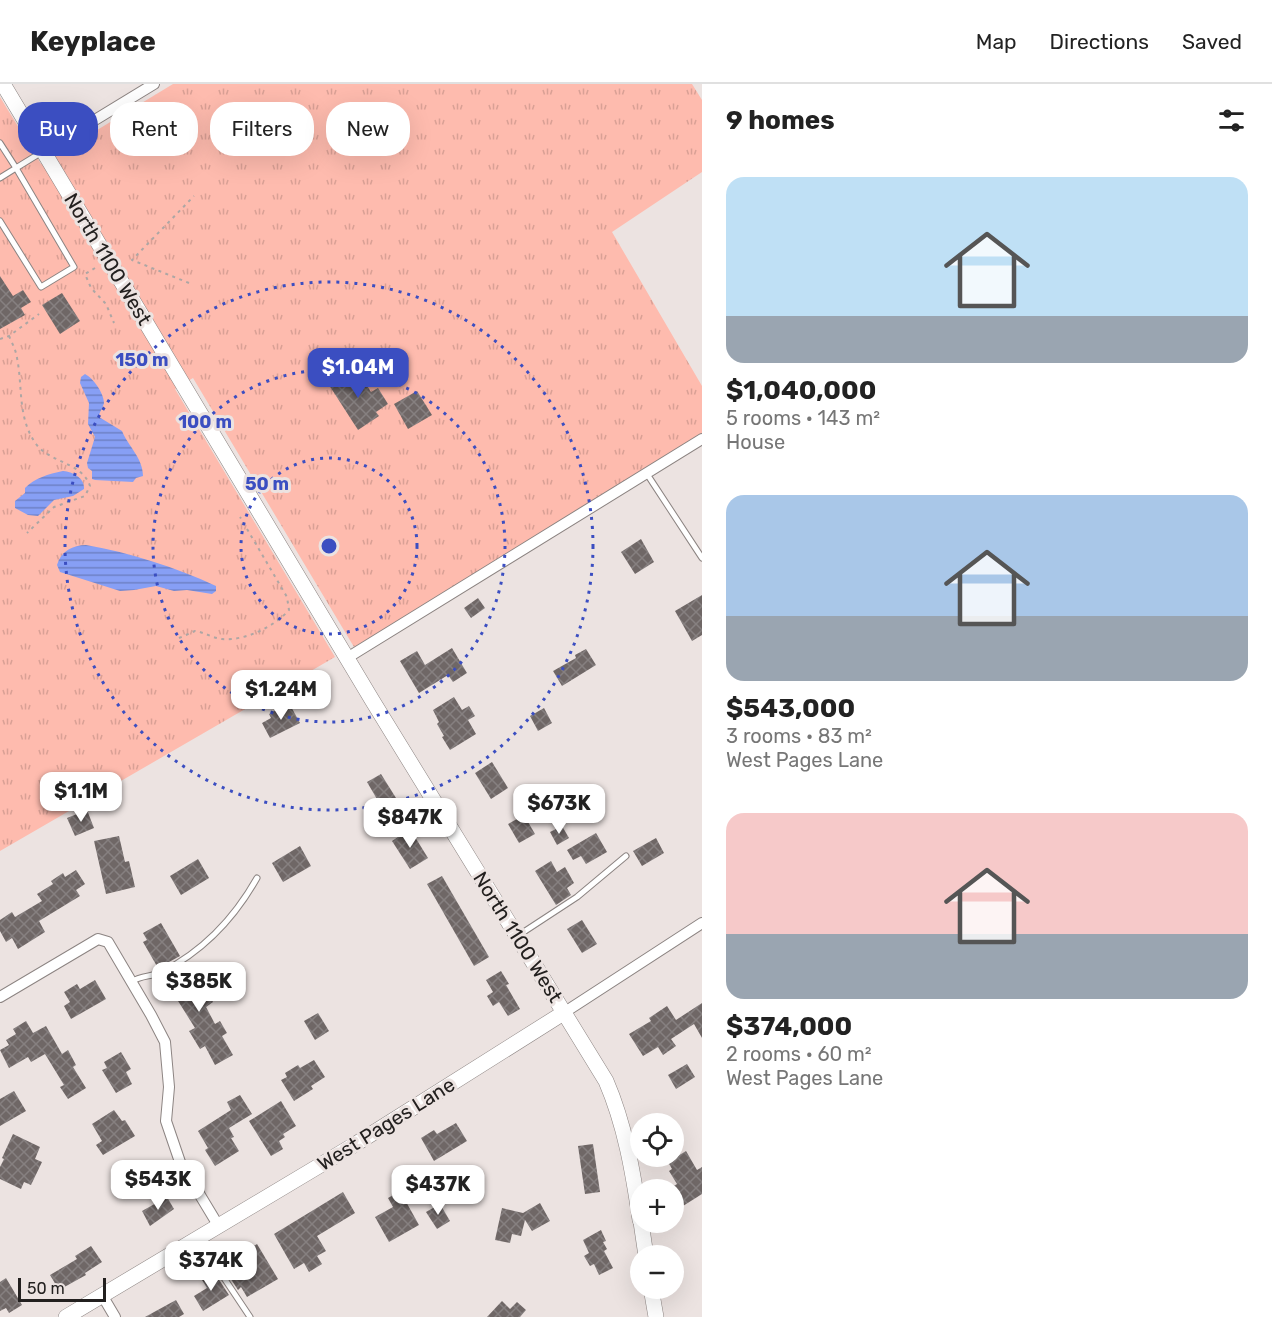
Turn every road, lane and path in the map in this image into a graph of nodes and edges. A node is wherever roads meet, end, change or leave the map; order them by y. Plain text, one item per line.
1 (3, 84) edge
2 (154, 84) edge
3 (18, 109) edge
4 (98, 118) edge
5 (0, 143) edge
6 (35, 156) edge
7 (47, 156) edge
8 (15, 168) junction
9 (0, 178) edge
10 (194, 196) dead end
11 (0, 220) edge
12 (95, 268) dead end
13 (189, 283) dead end
14 (39, 314) dead end
15 (114, 323) dead end
16 (9, 336) junction
17 (0, 339) edge
18 (702, 439) edge
19 (647, 473) junction
20 (240, 517) dead end
21 (27, 533) dead end
22 (702, 558) edge
23 (179, 638) dead end
24 (347, 658) junction
25 (626, 856) dead end
26 (257, 878) dead end
27 (702, 923) edge
28 (518, 936) junction
29 (131, 982) junction
30 (0, 997) edge
31 (565, 1012) junction
32 (634, 1179) edge
33 (219, 1225) junction
34 (198, 1238) junction
35 (102, 1295) junction
36 (653, 1299) edge
37 (66, 1317) edge
38 (115, 1317) edge
39 (250, 1317) edge
40 (656, 1317) edge

1 - 3 street, North 1100 West
2 - 4 street
5 - 8 lane
6 - 8 lane
7 - 24 street, North 1100 West
8 - 9 lane
8 - 11 lane
10 - 13 path
12 - 15 path
14 - 16 path
16 - 17 path
16 - 21 path
18 - 19 street
19 - 22 lane
19 - 24 street
20 - 23 path
24 - 28 street, North 1100 West
25 - 28 lane
26 - 29 lane
27 - 31 street, West Pages Lane
28 - 31 street, North 1100 West
29 - 30 street
29 - 33 street
31 - 32 street, North 1100 West
31 - 33 street, West Pages Lane
33 - 34 street, West Pages Lane
34 - 35 street, West Pages Lane
34 - 39 lane
35 - 37 street, West Pages Lane
35 - 38 street
36 - 40 street

